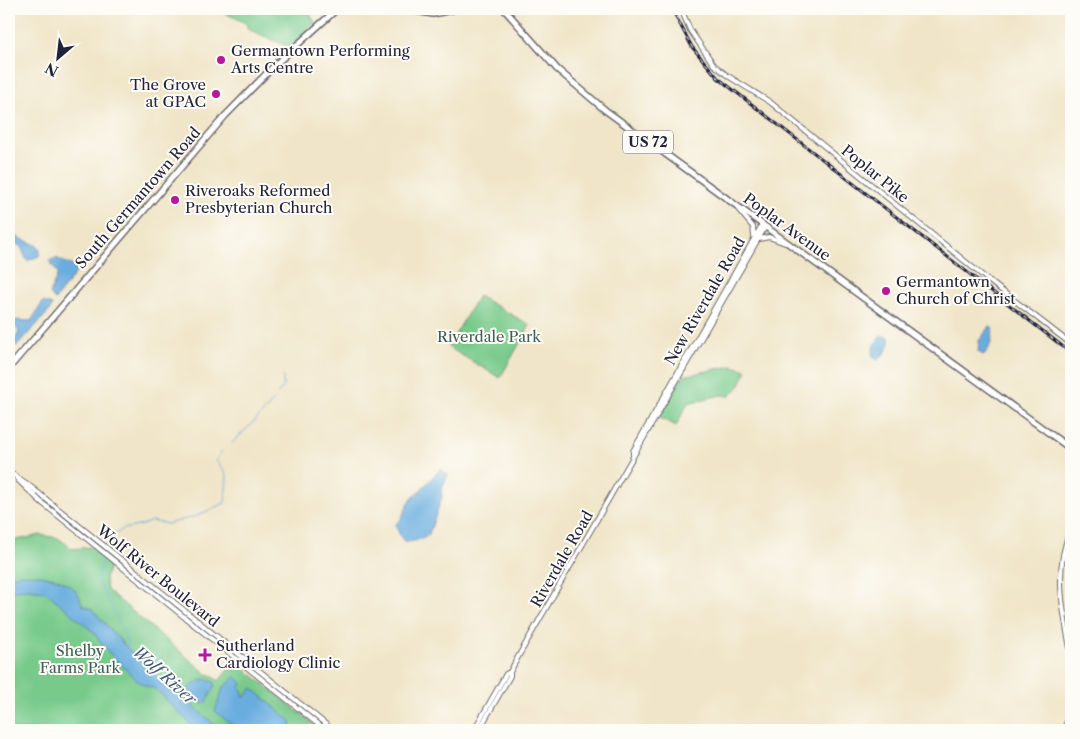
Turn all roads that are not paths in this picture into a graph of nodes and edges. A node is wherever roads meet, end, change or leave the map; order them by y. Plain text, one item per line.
1 (337, 9) edge
2 (404, 9) edge
3 (420, 9) edge
4 (439, 9) edge
5 (456, 9) edge
6 (504, 9) edge
7 (681, 9) edge
8 (735, 205) junction
9 (764, 226) junction
10 (755, 239) junction
11 (790, 245) junction
12 (1071, 344) edge
13 (9, 368) edge
14 (670, 390) joint
15 (1071, 449) edge
16 (9, 472) edge
17 (16, 478) junction
18 (1071, 529) edge
19 (1071, 653) edge
20 (510, 672) junction
21 (1071, 710) edge
22 (325, 730) edge
23 (333, 730) edge
24 (474, 730) edge
25 (479, 730) edge
26 (1064, 730) edge

1 - 13 main road, South Germantown Road
2 - 5 main road
3 - 4 main road
6 - 8 main road, Poplar Avenue / US 72
7 - 12 main road, Poplar Pike
8 - 9 main road, Poplar Avenue / US 72
8 - 10 main road
9 - 10 main road, New Riverdale Road
9 - 11 main road, Poplar Avenue / US 72
10 - 11 main road
10 - 14 main road, New Riverdale Road
11 - 15 main road, Poplar Avenue / US 72
14 - 20 main road, Riverdale Road
16 - 17 main road, Wolf River Boulevard
17 - 22 main road, Wolf River Boulevard
17 - 23 main road, Wolf River Boulevard
18 - 19 main road
20 - 24 main road, Riverdale Road
20 - 25 main road, Riverdale Road
21 - 26 main road

